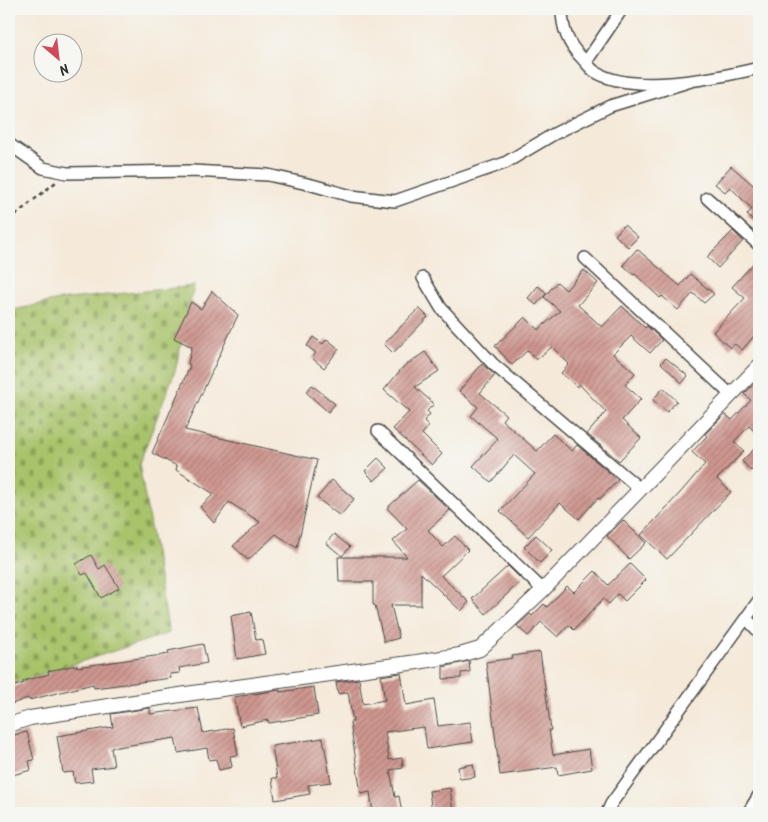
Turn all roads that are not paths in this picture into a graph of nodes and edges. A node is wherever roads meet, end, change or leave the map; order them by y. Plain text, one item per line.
1 (562, 9) edge
2 (622, 9) edge
3 (586, 62) junction
4 (759, 68) edge
5 (691, 81) junction
6 (9, 144) edge
7 (707, 198) dead end
8 (759, 245) edge
9 (586, 258) dead end
10 (423, 278) dead end
11 (759, 366) edge
12 (731, 395) junction
13 (378, 431) dead end
14 (640, 489) junction
15 (543, 590) junction
16 (759, 600) edge
17 (746, 618) junction
18 (759, 632) edge
19 (9, 725) edge
20 (759, 795) edge
21 (607, 813) edge
22 (748, 813) edge

1 - 3 street
2 - 3 street
3 - 5 street
4 - 5 street
5 - 6 street
7 - 8 street
9 - 12 street
10 - 14 street
11 - 12 street
12 - 14 street
13 - 15 street
14 - 15 street
15 - 19 street
16 - 17 street
17 - 18 street
17 - 21 street
20 - 22 street

